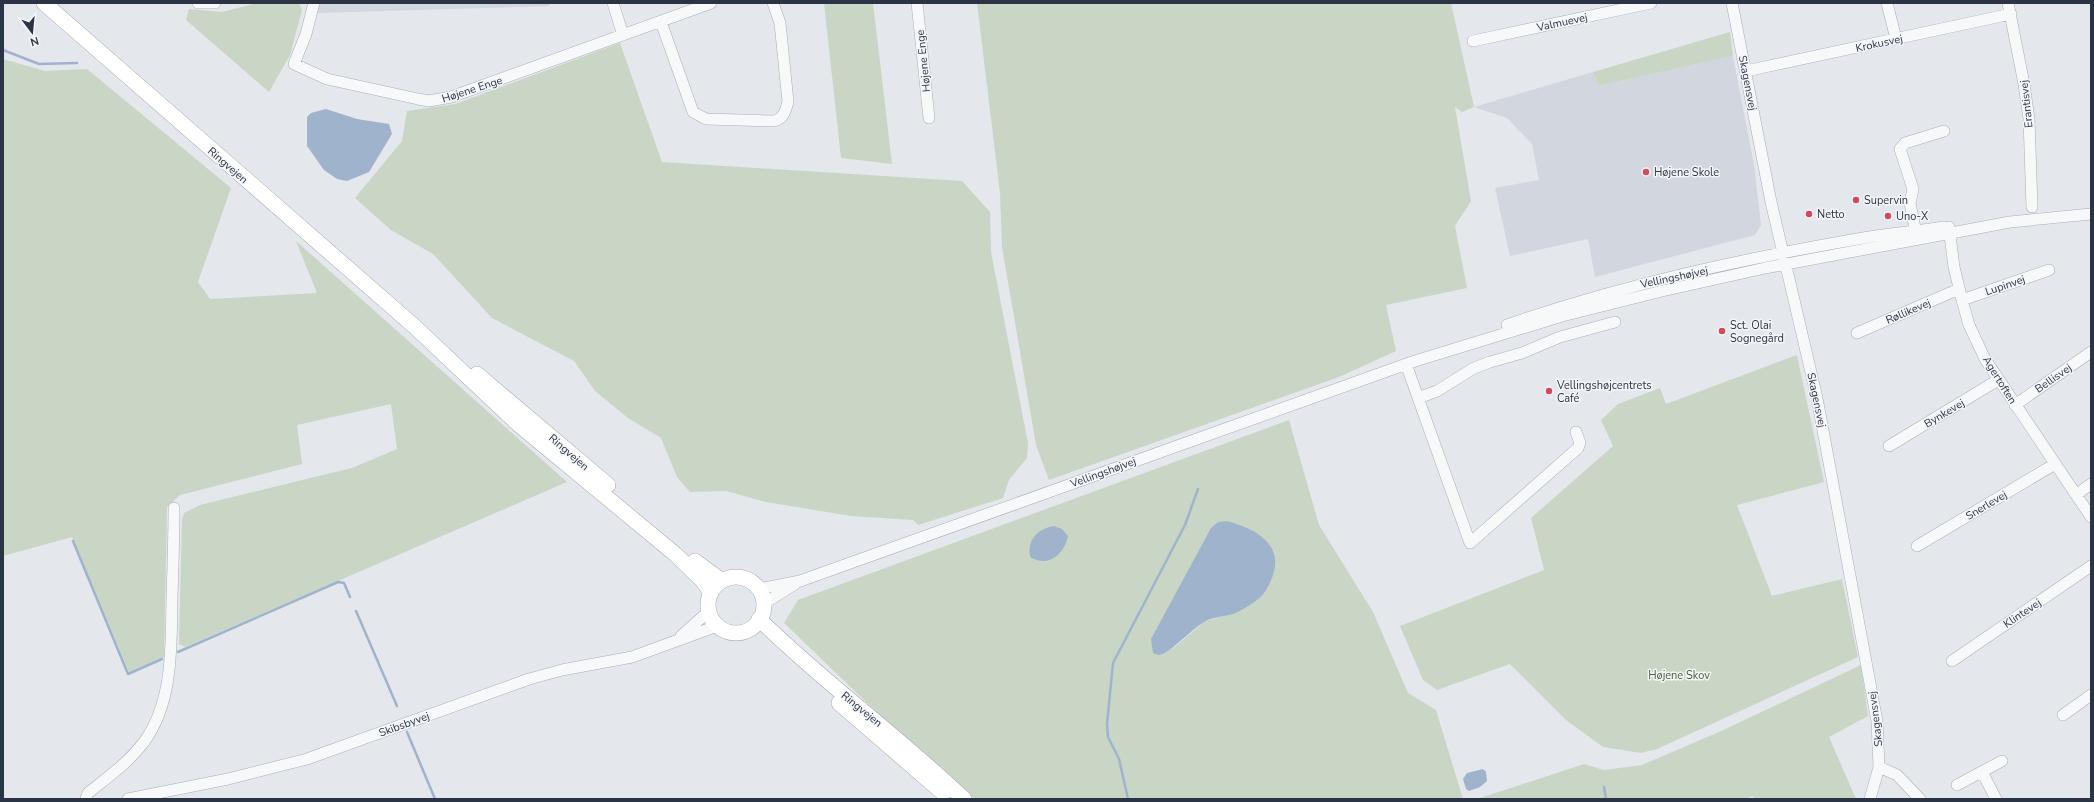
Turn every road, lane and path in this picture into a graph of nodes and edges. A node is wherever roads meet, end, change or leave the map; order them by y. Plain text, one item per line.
1 (44, 3) edge
2 (198, 3) edge
3 (215, 3) edge
4 (314, 3) edge
5 (613, 3) edge
6 (711, 3) edge
7 (773, 3) edge
8 (917, 3) edge
9 (1651, 3) edge
10 (1732, 3) edge
11 (1887, 3) edge
12 (2008, 3) edge
13 (1615, 6) edge
14 (2011, 14) junction
15 (661, 22) junction
16 (623, 36) junction
17 (1896, 39) junction
18 (1473, 42) dead end
19 (1746, 71) junction
20 (929, 118) dead end
21 (1944, 131) dead end
22 (2032, 207) dead end
23 (2091, 214) edge
24 (1949, 230) junction
25 (1917, 236) junction
26 (1785, 259) junction
27 (2049, 270) dead end
28 (1961, 295) junction
29 (1615, 322) dead end
30 (414, 326) junction
31 (1857, 333) dead end
32 (2091, 352) edge
33 (1406, 364) junction
34 (1998, 380) junction
35 (1418, 398) junction
36 (2015, 405) junction
37 (1576, 432) dead end
38 (1890, 446) dead end
39 (2056, 464) junction
40 (2091, 484) edge
41 (2077, 494) junction
42 (174, 508) dead end
43 (2091, 517) edge
44 (1918, 546) dead end
45 (2091, 566) edge
46 (722, 581) junction
47 (800, 581) junction
48 (758, 589) junction
49 (711, 593) junction
50 (763, 604) junction
51 (709, 611) junction
52 (756, 623) junction
53 (717, 626) junction
54 (678, 639) junction
55 (1952, 661) dead end
56 (2091, 695) edge
57 (2063, 715) dead end
58 (2002, 761) dead end
59 (1879, 767) junction
60 (1982, 772) junction
61 (1957, 784) dead end
62 (86, 799) edge
63 (128, 799) edge
64 (950, 799) edge
65 (964, 799) edge
66 (1870, 799) edge
67 (1920, 799) edge
68 (1996, 799) edge

1 - 30 main road, Ringvejen
2 - 3 street
4 - 16 street, Højene Enge
5 - 16 street
6 - 15 street, Højene Enge
7 - 15 street
8 - 20 street, Højene Enge
9 - 13 street, Valmuevej
10 - 19 street, Skagensvej
11 - 17 street
12 - 14 street, Erantisvej
13 - 18 street, Valmuevej
14 - 17 street, Krokusvej
14 - 22 street, Erantisvej
15 - 16 street, Højene Enge
17 - 19 street, Krokusvej
19 - 26 street, Skagensvej
21 - 25 street
23 - 24 street, Vellingshøjvej
24 - 25 street, Vellingshøjvej
24 - 28 street, Agertoften
25 - 26 street, Vellingshøjvej
26 - 33 street, Vellingshøjvej
26 - 59 street, Skagensvej
27 - 28 street, Lupinvej
28 - 31 street, Røllikevej
28 - 34 street, Agertoften
29 - 35 street
30 - 46 main road, Ringvejen
30 - 49 main road, Ringvejen
32 - 36 street, Bellisvej
33 - 35 street
33 - 47 street, Vellingshøjvej
34 - 36 street, Agertoften
34 - 38 street, Bynkevej
35 - 37 street
36 - 39 street, Agertoften
39 - 41 street, Agertoften
39 - 44 street, Snerlevej
40 - 41 street
41 - 43 street, Agertoften
42 - 62 street
45 - 55 street, Klintevej
46 - 48 main road
46 - 49 main road
47 - 48 street, Vellingshøjvej
47 - 50 street, Vellingshøjvej
48 - 50 main road
49 - 51 main road
50 - 52 main road
51 - 53 main road
51 - 54 street, Skibsbyvej
52 - 53 main road
52 - 64 main road, Ringvejen
52 - 65 main road, Ringvejen
53 - 54 street, Skibsbyvej
54 - 63 street, Skibsbyvej
56 - 57 street
58 - 60 street
59 - 66 street, Skagensvej
59 - 67 street
60 - 61 street
60 - 68 street

